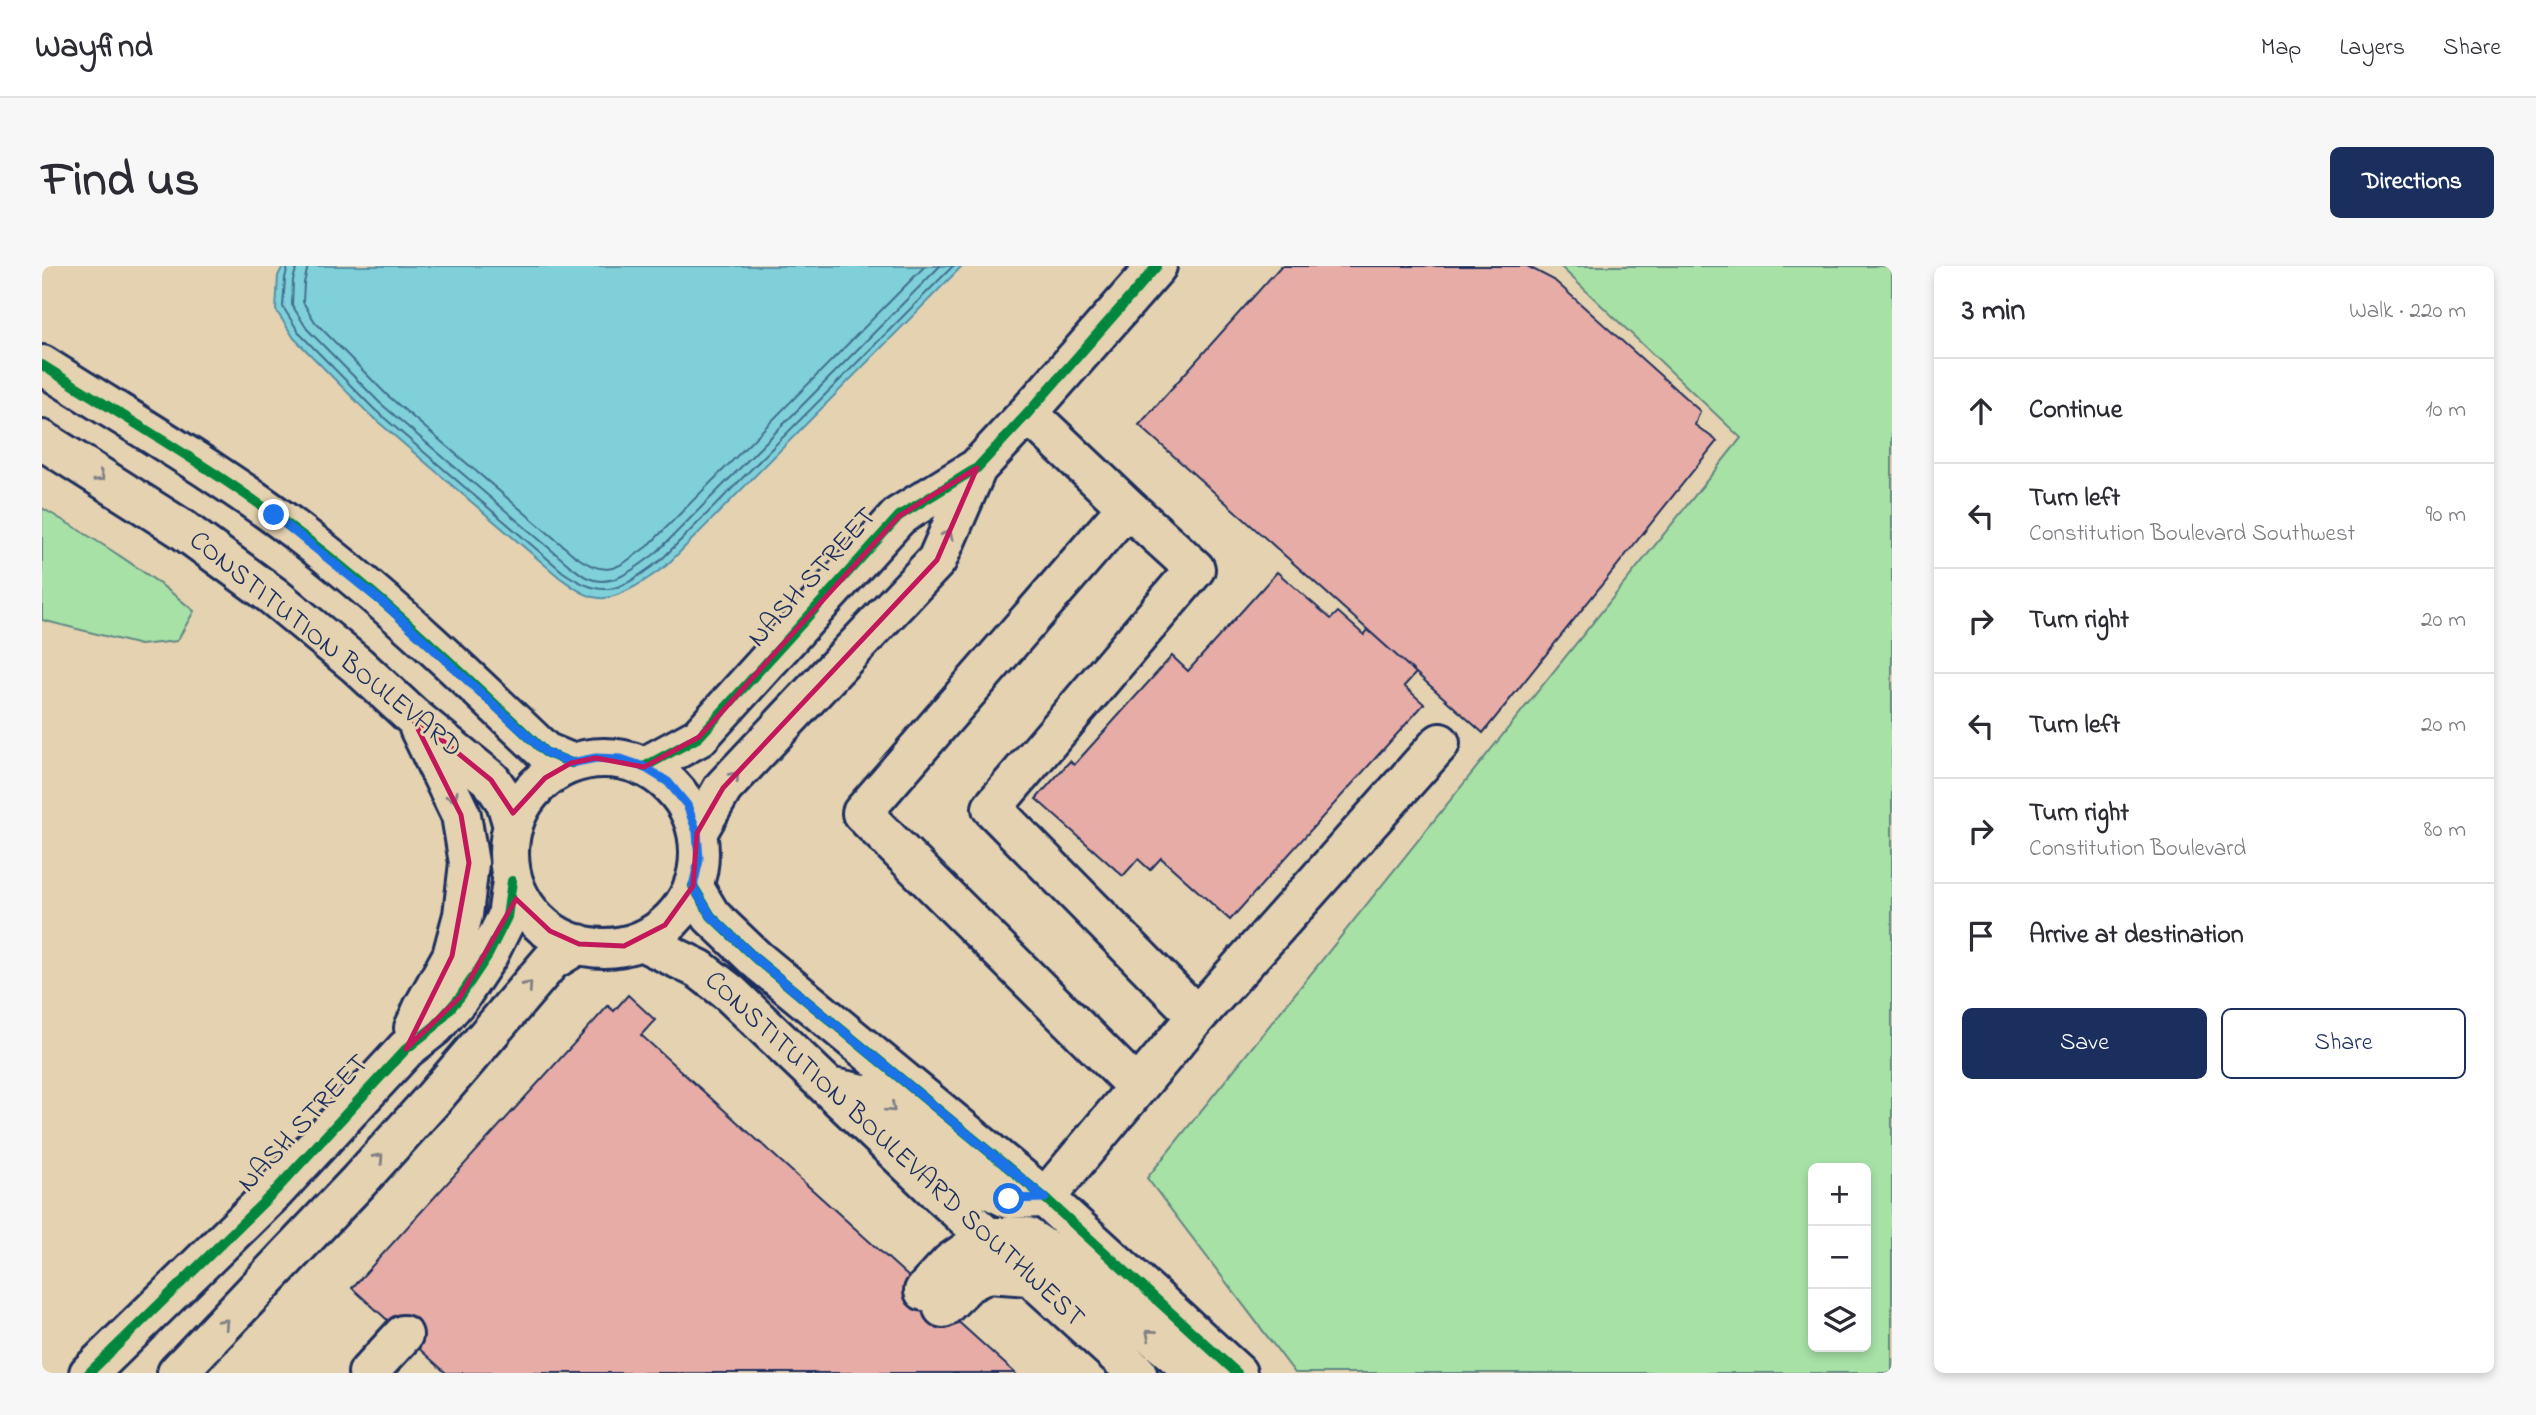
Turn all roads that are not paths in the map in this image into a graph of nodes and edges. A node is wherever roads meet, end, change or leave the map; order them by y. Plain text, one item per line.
1 (1157, 266) edge
2 (42, 365) edge
3 (1028, 413) junction
4 (42, 440) edge
5 (977, 468) junction
6 (1127, 507) junction
7 (411, 715) junction
8 (1440, 743) dead end
9 (571, 763) junction
10 (644, 767) junction
11 (513, 826) junction
12 (697, 832) junction
13 (512, 881) junction
14 (693, 886) junction
15 (641, 941) junction
16 (579, 944) junction
17 (1197, 1016) junction
18 (406, 1049) junction
19 (828, 1087) junction
20 (1137, 1087) junction
21 (993, 1155) junction
22 (1075, 1164) junction
23 (941, 1195) junction
24 (1045, 1198) junction
25 (987, 1237) junction
26 (1101, 1248) junction
27 (951, 1262) junction
28 (1029, 1276) junction
29 (403, 1335) dead end
30 (89, 1373) edge
31 (177, 1373) edge
32 (369, 1373) edge
33 (1137, 1373) edge
34 (1205, 1373) edge
35 (1237, 1373) edge

1 - 3 street, NASH STREET
2 - 9 street
3 - 5 street, NASH STREET
3 - 6 street
4 -> 7 street, CONSTITUTION BOULEVARD
5 - 10 street, NASH STREET
12 -> 5 street, NASH STREET
6 - 17 street
6 - 20 street
7 - 11 street, CONSTITUTION BOULEVARD
7 -> 18 street
8 - 17 street
9 - 10 street
9 - 11 street
10 - 12 street
11 - 13 street
12 - 14 street
13 - 16 street
13 - 18 street, NASH STREET
14 - 15 street
14 - 21 street, CONSTITUTION BOULEVARD SOUTHWEST
15 - 16 street
15 - 19 street, CONSTITUTION BOULEVARD SOUTHWEST
31 -> 16 street
17 - 20 street
18 - 30 street, NASH STREET
19 - 23 street, CONSTITUTION BOULEVARD SOUTHWEST
19 -> 24 street
20 - 22 street
21 - 22 street
21 - 24 street, CONSTITUTION BOULEVARD SOUTHWEST
22 - 24 street
22 - 26 street
23 - 25 street, CONSTITUTION BOULEVARD SOUTHWEST
23 - 27 street
24 - 26 street, CONSTITUTION BOULEVARD SOUTHWEST
25 - 27 street
25 - 28 street, CONSTITUTION BOULEVARD SOUTHWEST
34 -> 25 street
26 - 35 street, CONSTITUTION BOULEVARD SOUTHWEST
27 - 28 street
28 - 33 street, CONSTITUTION BOULEVARD SOUTHWEST
29 - 32 street

